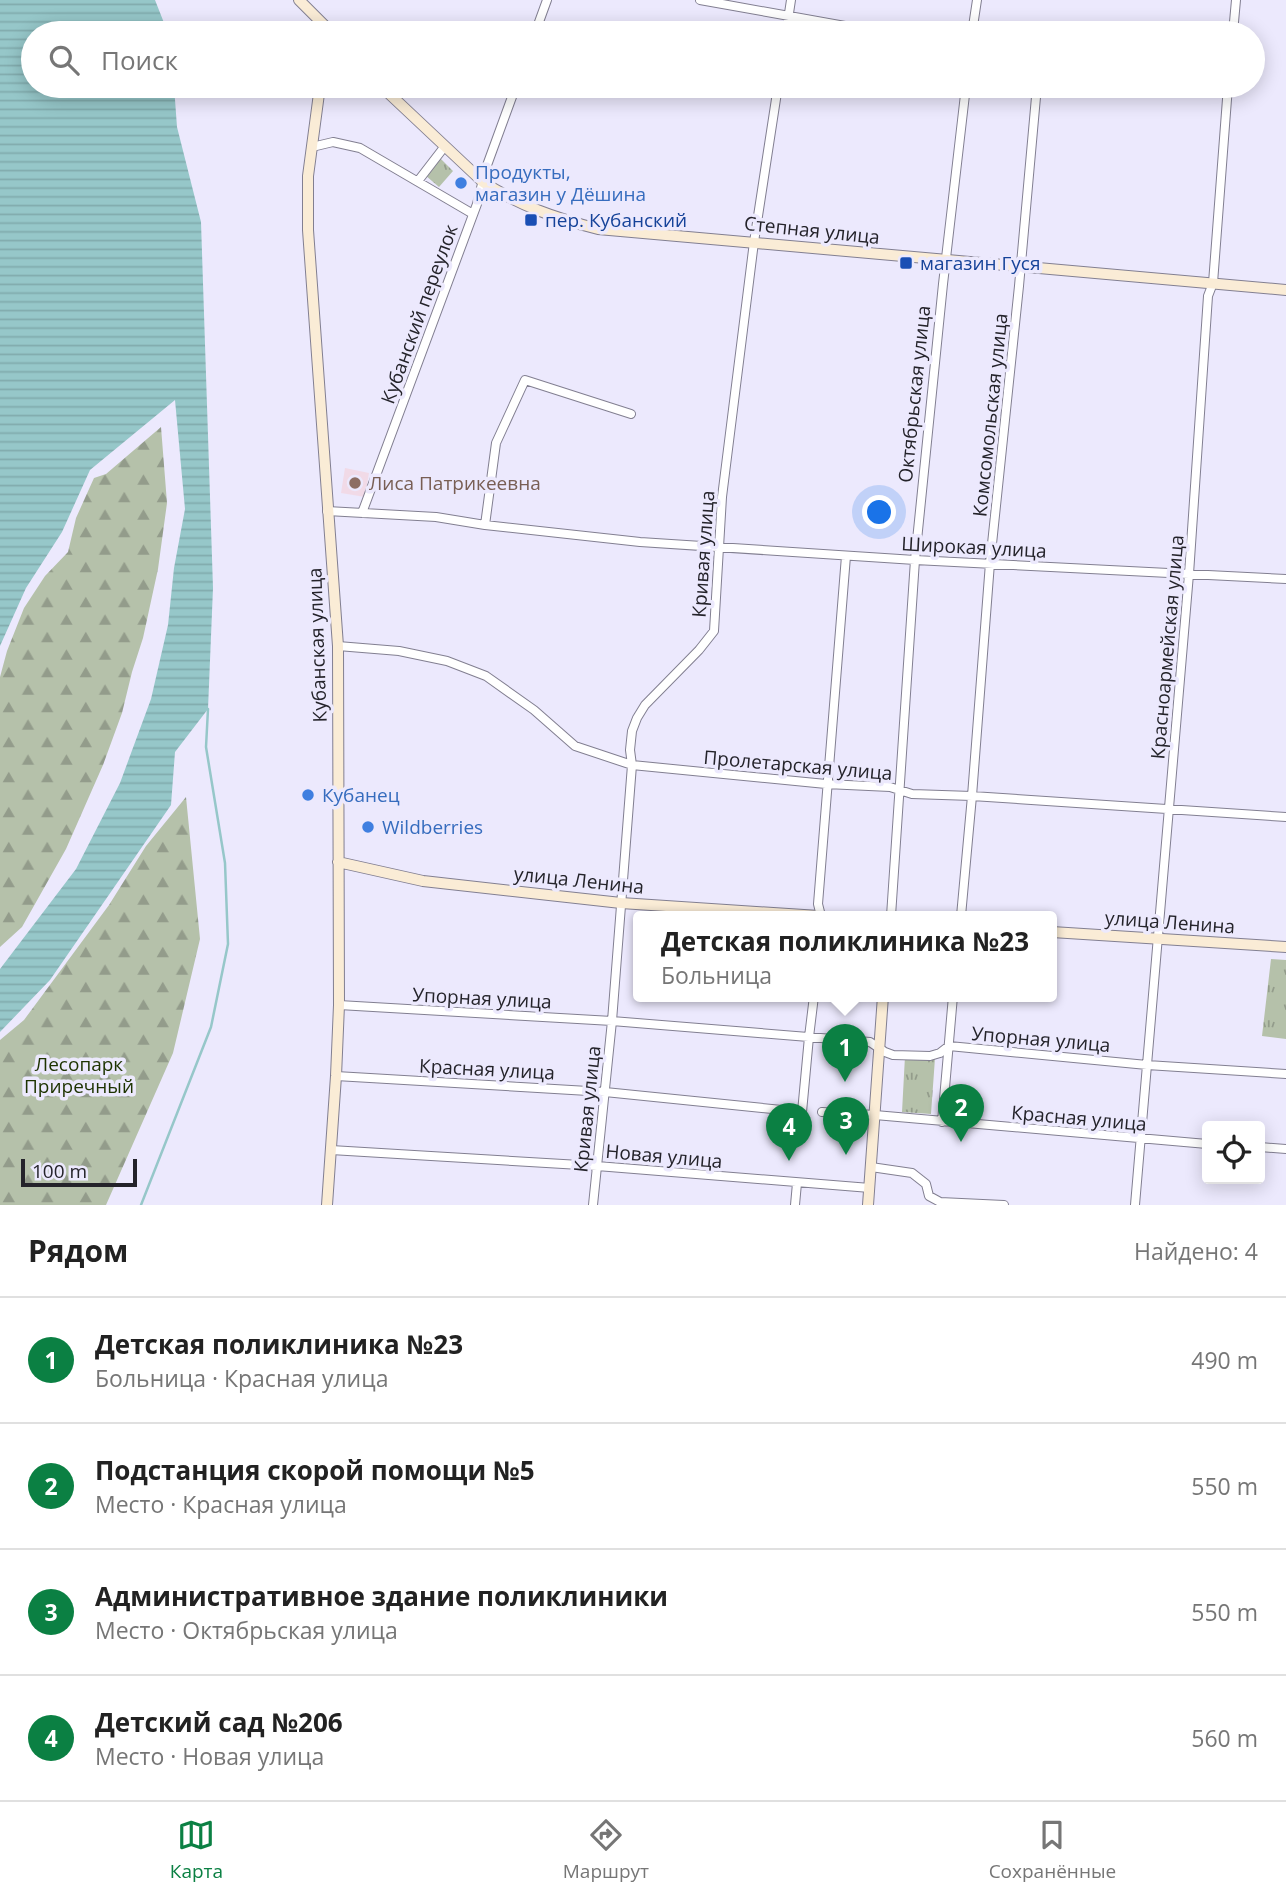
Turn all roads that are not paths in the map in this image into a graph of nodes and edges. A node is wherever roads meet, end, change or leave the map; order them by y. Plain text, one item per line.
1 (299, 0) edge
2 (547, 0) edge
3 (700, 0) edge
4 (792, 0) edge
5 (976, 0) edge
6 (1236, 0) edge
7 (789, 17) junction
8 (320, 21) edge
9 (539, 21) edge
10 (788, 21) edge
11 (818, 21) edge
12 (973, 21) edge
13 (1234, 21) edge
14 (318, 98) edge
15 (394, 98) edge
16 (512, 98) edge
17 (776, 98) edge
18 (965, 98) edge
19 (1036, 98) edge
20 (1227, 98) edge
21 (445, 146) junction
22 (312, 147) junction
23 (418, 181) junction
24 (483, 181) junction
25 (473, 214) junction
26 (754, 242) junction
27 (946, 261) junction
28 (1021, 266) junction
29 (1213, 282) junction
30 (1286, 290) edge
31 (631, 414) dead end
32 (327, 511) junction
33 (362, 513) junction
34 (485, 525) junction
35 (719, 547) junction
36 (846, 556) junction
37 (915, 560) junction
38 (990, 563) junction
39 (1189, 574) junction
40 (1286, 579) edge
41 (338, 646) junction
42 (632, 765) junction
43 (826, 785) junction
44 (899, 790) junction
45 (972, 796) junction
46 (1169, 810) junction
47 (1286, 817) edge
48 (338, 862) junction
49 (621, 903) junction
50 (743, 911) edge
51 (819, 911) edge
52 (891, 911) edge
53 (961, 911) edge
54 (1057, 932) edge
55 (1157, 940) junction
56 (1286, 947) edge
57 (813, 1002) edge
58 (883, 1002) edge
59 (953, 1002) edge
60 (339, 1006) junction
61 (612, 1021) junction
62 (809, 1037) junction
63 (879, 1046) junction
64 (949, 1046) junction
65 (1147, 1065) junction
66 (1286, 1074) edge
67 (336, 1076) junction
68 (605, 1092) junction
69 (822, 1112) dead end
70 (875, 1115) junction
71 (942, 1122) junction
72 (1140, 1139) junction
73 (1202, 1144) edge
74 (1265, 1147) edge
75 (1286, 1149) edge
76 (331, 1150) junction
77 (597, 1166) junction
78 (871, 1167) junction
79 (797, 1183) junction
80 (870, 1188) junction
81 (327, 1205) edge
82 (593, 1205) edge
83 (795, 1205) edge
84 (868, 1205) edge
85 (1004, 1205) edge
86 (1135, 1205) edge

1 - 8 street
2 - 9 street
3 - 7 street
4 - 7 street
5 - 12 street
6 - 13 street
7 - 10 street
7 - 11 street
14 - 22 street, Кубанская улица
15 - 21 street, Степная улица
16 - 24 street, Кубанский переулок
17 - 26 street, Кривая улица
18 - 27 street, Октябрьская улица
19 - 28 street, Комсомольская улица
20 - 29 street, Красноармейская улица
21 - 23 street
21 - 24 street, Степная улица
22 - 23 street
22 - 32 street, Кубанская улица
23 - 25 street
24 - 25 street, Кубанский переулок
24 - 26 street, Степная улица
25 - 33 street, Кубанский переулок
26 - 27 street, Степная улица
26 - 35 street, Кривая улица
27 - 28 street, Степная улица
27 - 37 street, Октябрьская улица
28 - 29 street, Степная улица
28 - 38 street, Комсомольская улица
29 - 30 street, Степная улица
29 - 39 street, Красноармейская улица
31 - 34 street
32 - 33 street, Широкая улица
32 - 41 street, Кубанская улица
33 - 34 street, Широкая улица
34 - 35 street, Широкая улица
35 - 36 street, Широкая улица
35 - 42 street, Кривая улица
36 - 37 street, Широкая улица
36 - 43 street
37 - 38 street, Широкая улица
37 - 44 street, Октябрьская улица
38 - 39 street, Широкая улица
38 - 45 street, Комсомольская улица
39 - 40 street, Широкая улица
39 - 46 street, Красноармейская улица
41 - 42 street, Пролетарская улица
41 - 48 street, Кубанская улица
42 - 43 street, Пролетарская улица
42 - 49 street, Кривая улица
43 - 44 street, Пролетарская улица
43 - 51 street
44 - 45 street, Пролетарская улица
44 - 52 street, Октябрьская улица
45 - 46 street, Пролетарская улица
45 - 53 street, Комсомольская улица
46 - 47 street, Пролетарская улица
46 - 55 street, Красноармейская улица
48 - 49 street, улица Ленина
48 - 60 street, Кубанская улица
49 - 50 street, улица Ленина
49 - 61 street, Кривая улица
54 - 55 street, улица Ленина
55 - 56 street, улица Ленина
55 - 65 street, Красноармейская улица
57 - 62 street
58 - 63 street
59 - 64 street
60 - 61 street, Упорная улица
60 - 67 street, Кубанская улица
61 - 62 street, Упорная улица
61 - 68 street, Кривая улица
62 - 63 street, Упорная улица
62 - 68 street, Красная улица
63 - 64 street, Упорная улица
63 - 70 street
64 - 65 street, Упорная улица
64 - 71 street
65 - 66 street, Упорная улица
65 - 72 street, Красноармейская улица
67 - 68 street, Красная улица
67 - 76 street, Кубанская улица
68 - 77 street, Кривая улица
69 - 70 street, Красная улица
70 - 71 street, Красная улица
70 - 78 street
71 - 72 street, Красная улица
72 - 73 street, Красная улица
72 - 86 street, Красноармейская улица
74 - 75 street
76 - 77 street, Новая улица
76 - 81 street, Кубанская улица
77 - 79 street, Новая улица
77 - 82 street, Кривая улица
78 - 80 street
78 - 85 street
79 - 80 street, Новая улица
79 - 83 street
80 - 84 street

